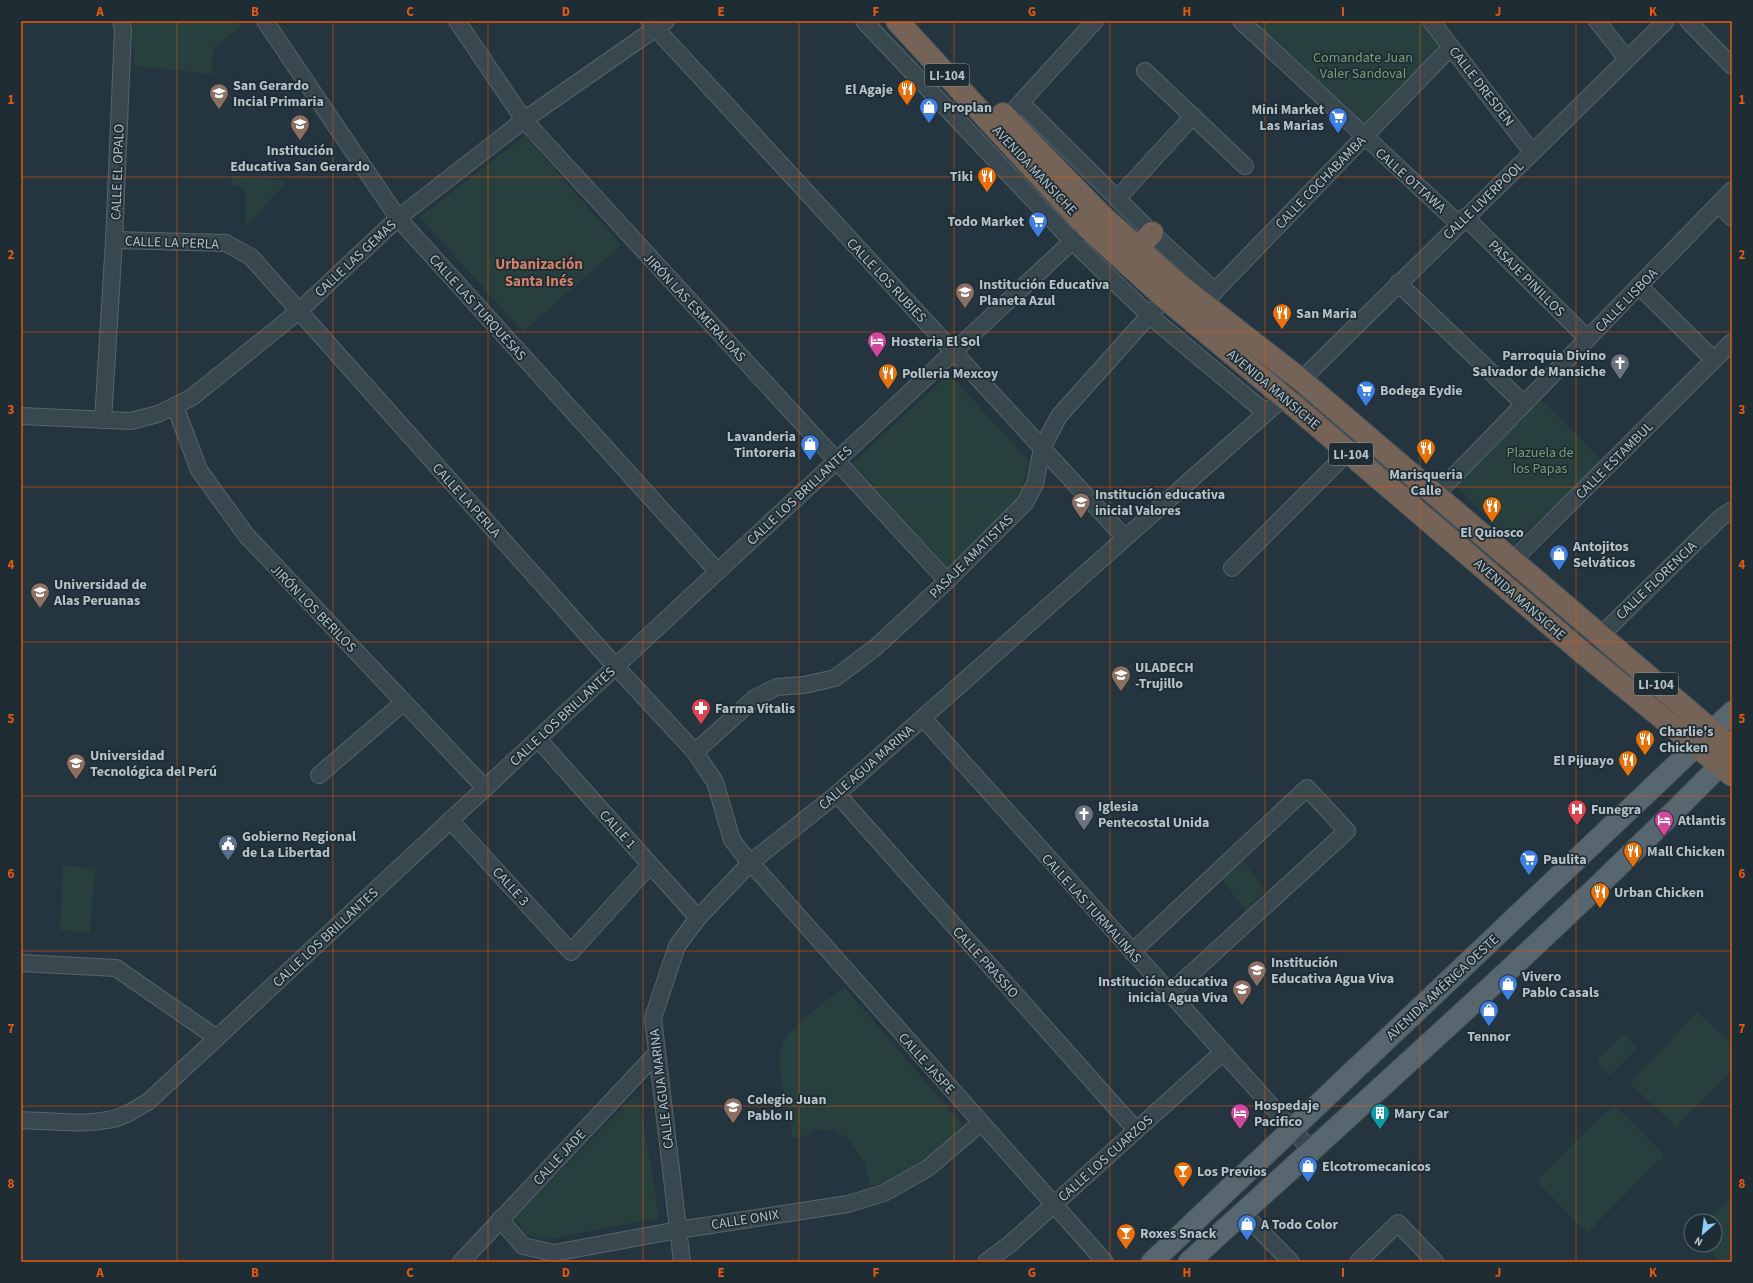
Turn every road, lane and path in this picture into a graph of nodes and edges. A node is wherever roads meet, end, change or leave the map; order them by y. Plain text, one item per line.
1 (121, 21) edge
2 (265, 21) edge
3 (457, 21) edge
4 (864, 21) edge
5 (897, 21) edge
6 (917, 21) edge
7 (1431, 21) edge
8 (1597, 21) edge
9 (1666, 21) edge
10 (1688, 21) edge
11 (1245, 22) edge
12 (1089, 23) edge
13 (657, 24) edge
14 (1451, 47) junction
15 (1627, 59) junction
16 (1732, 66) edge
17 (1145, 71) dead end
18 (1193, 116) junction
19 (1008, 117) junction
20 (524, 120) junction
21 (1364, 137) junction
22 (1532, 152) junction
23 (1246, 166) dead end
24 (1732, 190) edge
25 (1117, 199) junction
26 (1719, 204) junction
27 (398, 218) junction
28 (1732, 218) edge
29 (1462, 220) junction
30 (1086, 228) junction
31 (114, 240) junction
32 (1145, 241) junction
33 (1398, 283) junction
34 (1638, 286) junction
35 (1172, 291) junction
36 (1203, 305) junction
37 (299, 311) junction
38 (1150, 316) junction
39 (1588, 339) junction
40 (1732, 342) edge
41 (953, 352) junction
42 (1714, 360) junction
43 (1301, 380) junction
44 (1284, 397) junction
45 (1524, 404) junction
46 (175, 406) junction
47 (1266, 413) junction
48 (21, 416) edge
49 (103, 420) junction
50 (1042, 448) junction
51 (1348, 452) junction
52 (836, 461) junction
53 (1435, 495) junction
54 (1732, 510) edge
55 (1419, 512) junction
56 (1125, 538) junction
57 (1512, 561) junction
58 (1232, 568) dead end
59 (718, 571) junction
60 (1495, 578) junction
61 (947, 581) junction
62 (1600, 636) junction
63 (1583, 653) junction
64 (616, 666) junction
65 (404, 702) junction
66 (1732, 712) edge
67 (922, 718) junction
68 (538, 739) junction
69 (1704, 739) junction
70 (695, 752) junction
71 (1729, 760) edge
72 (319, 775) dead end
73 (485, 788) junction
74 (837, 794) junction
75 (450, 820) junction
76 (750, 863) junction
77 (650, 865) junction
78 (698, 918) junction
79 (1132, 952) junction
80 (21, 963) edge
81 (1170, 993) junction
82 (217, 1038) junction
83 (1223, 1052) junction
84 (657, 1053) junction
85 (21, 1120) edge
86 (980, 1123) junction
87 (1293, 1129) junction
88 (1136, 1130) junction
89 (1311, 1150) junction
90 (1054, 1205) junction
91 (1243, 1213) junction
92 (500, 1220) junction
93 (678, 1230) junction
94 (461, 1262) edge
95 (682, 1262) edge
96 (986, 1262) edge
97 (1105, 1262) edge
98 (1152, 1262) edge
99 (1189, 1262) edge
100 (1290, 1262) edge
101 (1358, 1262) edge
102 (1435, 1262) edge

1 - 31 street, CALLE EL OPALO
2 - 27 street, CALLE LAS TURQUESAS
3 - 20 street, JIRÓN LAS ESMERALDAS
4 - 30 street, AVENIDA MANSICHE
5 - 19 highway, AVENIDA MANSICHE / LI-104
6 - 19 highway, AVENIDA MANSICHE / LI-104
7 - 14 street, CALLE DRESDEN
8 - 15 street
9 - 15 street, CALLE LIVERPOOL
10 - 16 street
11 - 21 street, CALLE OTTAWA
12 - 19 street
13 - 20 street, CALLE LAS GEMAS
13 - 41 street, CALLE LOS RUBIES
14 - 21 street, CALLE COCHABAMBA
14 - 22 street, CALLE DRESDEN
15 - 22 street, CALLE LIVERPOOL
17 - 18 street
18 - 23 street
18 - 25 street
19 - 25 street
19 - 30 highway, AVENIDA MANSICHE / LI-104
20 - 27 street, CALLE LAS GEMAS
20 - 52 street, JIRÓN LAS ESMERALDAS
21 - 29 street, CALLE OTTAWA
21 - 36 street, CALLE COCHABAMBA
22 - 29 street, CALLE LIVERPOOL
24 - 26 street, CALLE LISBOA
25 - 32 street
26 - 28 street
26 - 34 street, CALLE LISBOA
27 - 37 street, CALLE LAS GEMAS
27 - 59 street, CALLE LAS TURQUESAS
29 - 33 street, CALLE LIVERPOOL
29 - 39 street, PASAJE PINILLOS
30 - 32 highway, AVENIDA MANSICHE / LI-104
30 - 35 highway, AVENIDA MANSICHE / LI-104
30 - 38 street, AVENIDA MANSICHE
30 - 41 street, CALLE LOS BRILLANTES
31 - 37 street, CALLE LA PERLA
31 - 49 street, CALLE EL OPALO
32 - 35 highway, AVENIDA MANSICHE / LI-104
32 - 36 street
33 - 43 street, CALLE LIVERPOOL
33 - 45 street
34 - 39 street, CALLE LISBOA
34 - 42 street
35 - 36 highway, AVENIDA MANSICHE / LI-104
35 - 38 street, PASAJE AMATISTAS
36 - 43 highway, AVENIDA MANSICHE / LI-104
36 - 44 highway, AVENIDA MANSICHE / LI-104
37 - 46 street, CALLE LAS GEMAS
37 - 64 street, CALLE LA PERLA
38 - 47 street, AVENIDA MANSICHE
38 - 50 street, PASAJE AMATISTAS
39 - 45 street, CALLE LISBOA
40 - 42 street, CALLE ESTAMBUL
41 - 50 street, CALLE LOS RUBIES
41 - 52 street, CALLE LOS BRILLANTES
42 - 57 street, CALLE ESTAMBUL
43 - 44 street, CALLE AGUA MARINA
43 - 53 highway, AVENIDA MANSICHE / LI-104
44 - 47 street, CALLE AGUA MARINA
44 - 51 highway, AVENIDA MANSICHE / LI-104
45 - 53 street, CALLE LISBOA
46 - 49 street, CALLE LAS GEMAS
46 - 65 street, JIRÓN LOS BERILOS
47 - 56 street, CALLE AGUA MARINA
48 - 49 street, CALLE LAS GEMAS
50 - 56 street, CALLE LOS RUBIES
50 - 61 street, PASAJE AMATISTAS
51 - 55 highway, AVENIDA MANSICHE / LI-104
51 - 58 street
52 - 59 street, CALLE LOS BRILLANTES
52 - 61 street, JIRÓN LAS ESMERALDAS
53 - 55 street, CALLE LISBOA
53 - 57 highway, AVENIDA MANSICHE / LI-104
54 - 62 street, CALLE FLORENCIA
55 - 60 highway, AVENIDA MANSICHE / LI-104
56 - 67 street, CALLE AGUA MARINA
57 - 60 street, CALLE ESTAMBUL
57 - 62 highway, AVENIDA MANSICHE / LI-104
59 - 64 street, CALLE LOS BRILLANTES
60 - 63 highway, AVENIDA MANSICHE / LI-104
61 - 70 street, PASAJE AMATISTAS
62 - 63 street, CALLE FLORENCIA
62 - 69 highway, AVENIDA MANSICHE / LI-104
63 - 69 highway, AVENIDA MANSICHE / LI-104
64 - 68 street, CALLE LOS BRILLANTES
64 - 70 street, CALLE LA PERLA
65 - 72 street
65 - 73 street, JIRÓN LOS BERILOS
66 - 69 main road, AVENIDA AMÉRICA OESTE
67 - 74 street, CALLE AGUA MARINA
67 - 79 street, CALLE LAS TURMALINAS
68 - 73 street, CALLE LOS BRILLANTES
68 - 77 street, CALLE 1
69 - 71 highway, AVENIDA MANSICHE / LI-104
69 - 87 main road, AVENIDA AMÉRICA OESTE
70 - 76 street, CALLE LA PERLA
71 - 89 main road
73 - 75 street, CALLE LOS BRILLANTES
74 - 76 street, CALLE AGUA MARINA
74 - 88 street, CALLE PRASSIO
75 - 77 street, CALLE 3
75 - 82 street, CALLE LOS BRILLANTES
76 - 78 street, CALLE AGUA MARINA
76 - 86 street, CALLE JASPE
77 - 78 street, CALLE 1
78 - 84 street, CALLE AGUA MARINA
79 - 81 street, CALLE LAS TURMALINAS
79 - 81 street
80 - 82 street
81 - 83 street, CALLE LAS TURMALINAS
82 - 85 street, CALLE LOS BRILLANTES
83 - 87 street, CALLE LAS TURMALINAS
83 - 88 street, CALLE LOS CUARZOS
84 - 92 street, CALLE JADE
84 - 93 street, CALLE AGUA MARINA
86 - 90 street, CALLE JASPE
86 - 93 street, CALLE ONIX
87 - 89 street, CALLE LAS TURMALINAS
87 - 98 main road, AVENIDA AMÉRICA OESTE
88 - 90 street, CALLE LOS CUARZOS
89 - 91 main road
90 - 96 street, CALLE LOS CUARZOS
90 - 97 street, CALLE JASPE
91 - 99 main road
91 - 100 street
92 - 93 street, CALLE ONIX
92 - 94 street, CALLE JADE
93 - 95 street, CALLE AGUA MARINA
101 - 102 street

